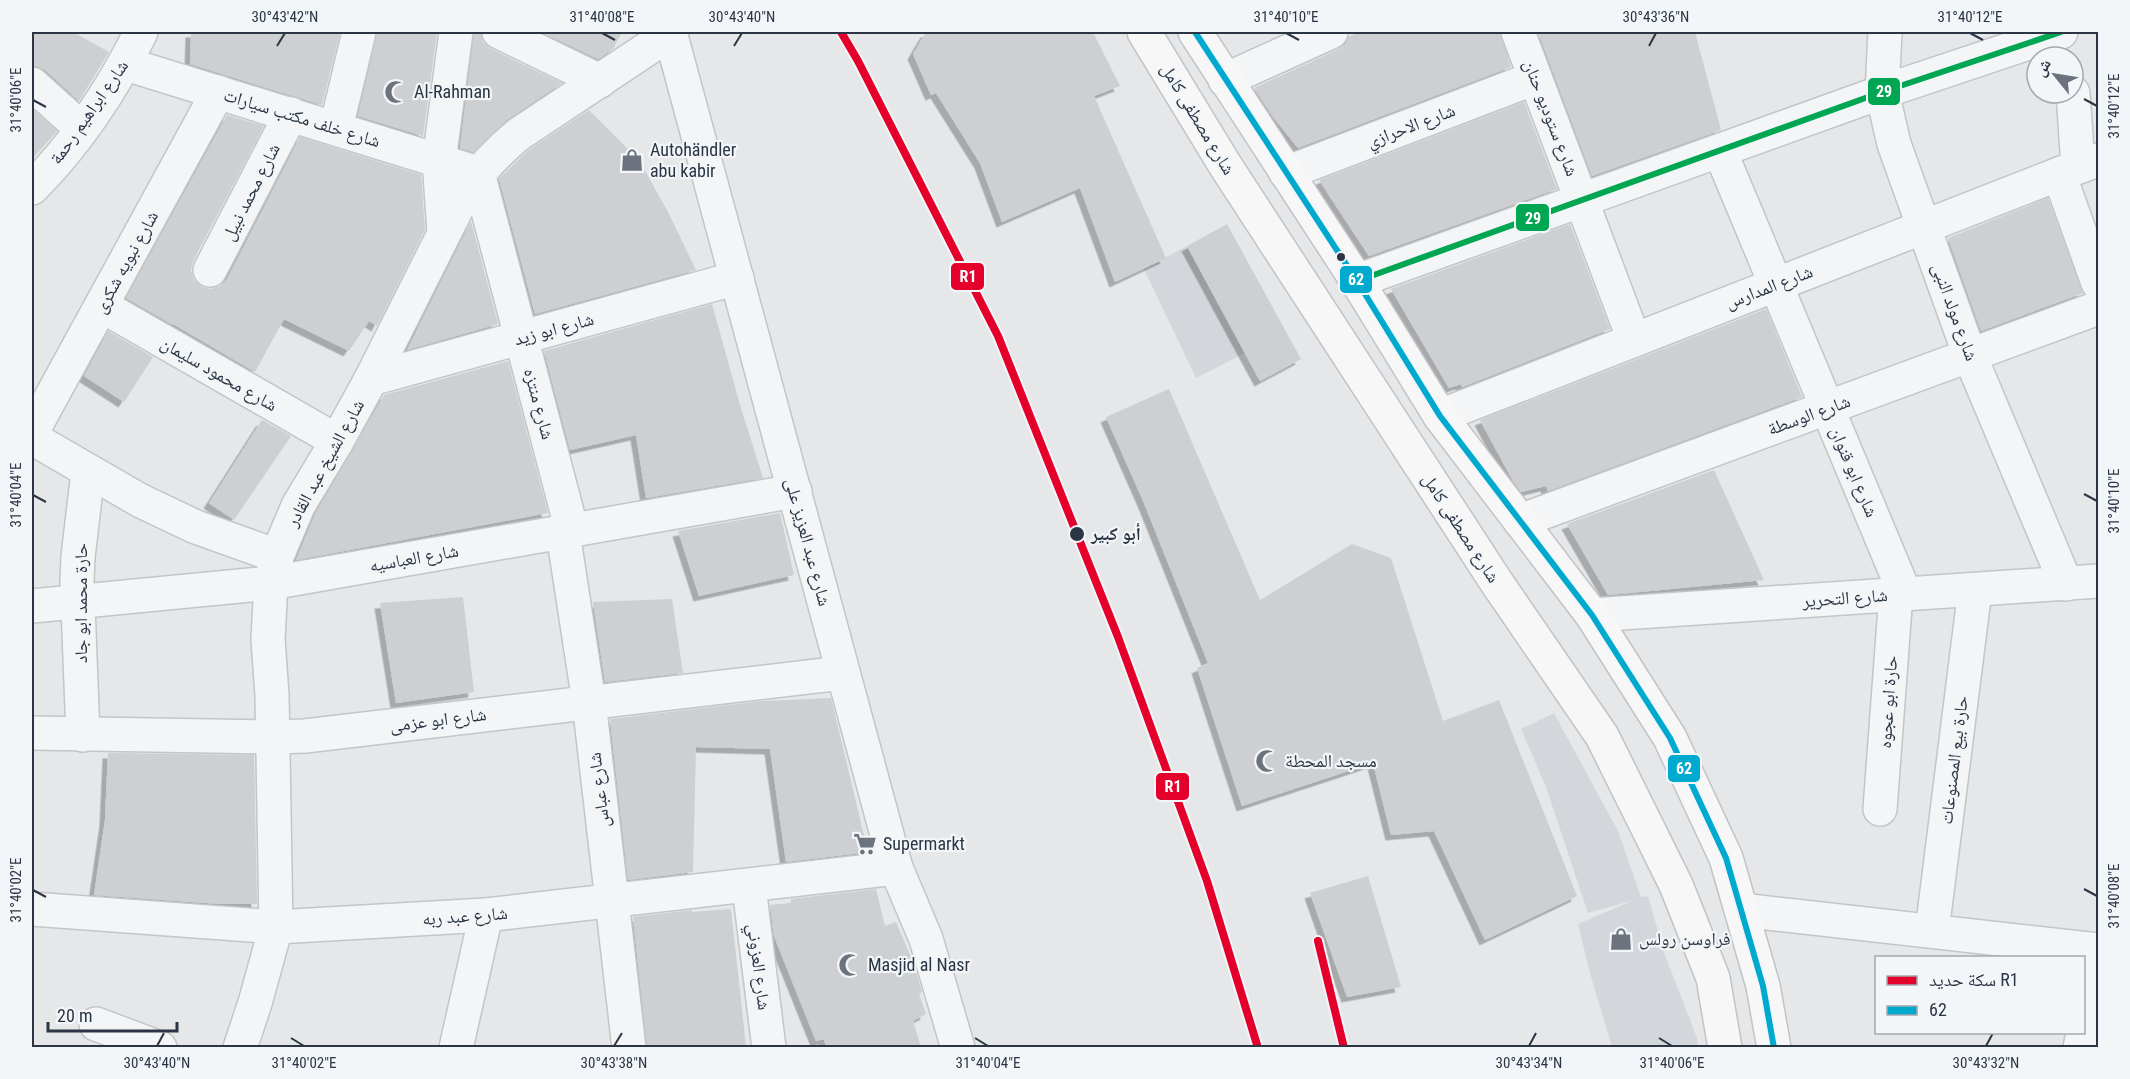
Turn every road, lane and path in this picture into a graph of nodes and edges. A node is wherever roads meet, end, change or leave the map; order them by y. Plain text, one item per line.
1 (141, 32) edge
2 (359, 32) edge
3 (456, 32) edge
4 (499, 32) edge
5 (671, 32) edge
6 (1144, 32) edge
7 (1195, 32) edge
8 (1518, 32) edge
9 (1885, 32) edge
10 (1317, 34) edge
11 (2060, 37) edge
12 (126, 64) junction
13 (1535, 78) junction
14 (1225, 80) junction
15 (600, 81) junction
16 (32, 84) edge
17 (219, 92) junction
18 (1882, 92) junction
19 (2074, 105) edge
20 (291, 114) junction
21 (336, 128) junction
22 (82, 129) junction
23 (1720, 151) junction
24 (439, 161) junction
25 (2078, 167) edge
26 (478, 173) junction
27 (1286, 173) junction
28 (32, 188) edge
29 (1582, 201) junction
30 (1924, 227) junction
31 (444, 231) junction
32 (210, 270) dead end
33 (737, 278) junction
34 (1357, 281) junction
35 (2098, 282) edge
36 (1776, 285) junction
37 (102, 306) junction
38 (2098, 309) edge
39 (521, 338) junction
40 (1634, 340) junction
41 (1970, 356) junction
42 (371, 379) junction
43 (1827, 408) junction
44 (1440, 416) junction
45 (32, 432) edge
46 (32, 438) edge
47 (337, 441) junction
48 (87, 472) junction
49 (795, 491) junction
50 (1520, 521) junction
51 (568, 532) junction
52 (274, 569) junction
53 (2098, 581) edge
54 (2066, 584) junction
55 (1975, 590) junction
56 (1900, 594) junction
57 (77, 602) junction
58 (32, 606) edge
59 (1592, 615) junction
60 (842, 673) junction
61 (589, 702) junction
62 (32, 733) edge
63 (83, 735) junction
64 (273, 737) junction
65 (1880, 809) dead end
66 (896, 868) junction
67 (749, 887) junction
68 (612, 901) junction
69 (32, 909) edge
70 (1741, 910) junction
71 (486, 915) junction
72 (276, 927) junction
73 (1932, 931) junction
74 (2098, 950) edge
75 (2098, 961) edge
76 (2085, 1023) edge
77 (96, 1024) dead end
78 (160, 1047) edge
79 (240, 1047) edge
80 (456, 1047) edge
81 (629, 1047) edge
82 (770, 1047) edge
83 (958, 1047) edge
84 (1725, 1047) edge
85 (1774, 1047) edge

1 - 12 street, شارع ابراهيم رحمة
2 - 21 street
3 - 24 street
4 - 15 street
5 - 15 street, شارع الشيخ عبد القادر
5 - 33 street, شارع عبد العزيز على
6 - 84 main road, شارع مصطفى كامل
7 - 14 main road
8 - 13 street, شارع ستوديو حنان
9 - 18 street, شارع مولد النبى
10 - 14 street
11 - 18 street
12 - 17 street, شارع خلف مكتب سيارات
12 - 22 street, شارع ابراهيم رحمة
13 - 27 street, شارع الاحرازي
13 - 29 street, شارع ستوديو حنان
14 - 27 main road
15 - 26 street, شارع الشيخ عبد القادر
16 - 22 street
17 - 20 street, شارع خلف مكتب سيارات
17 - 37 street, شارع نبويه شكرى
18 - 23 street
18 - 30 street, شارع مولد النبى
19 - 25 street
20 - 21 street, شارع خلف مكتب سيارات
20 - 32 street, شارع محمد نبيل
21 - 24 street, شارع خلف مكتب سيارات
22 - 28 street, شارع ابراهيم رحمة
23 - 29 street
23 - 36 street, شارع ابو قنوان
24 - 26 street, شارع خلف مكتب سيارات
24 - 31 street
25 - 30 street, شارع المدارس
25 - 35 street
26 - 31 street, شارع الشيخ عبد القادر
26 - 39 street, شارع منتزه
27 - 34 main road
29 - 34 street
29 - 40 street, شارع ستوديو حنان
30 - 36 street, شارع المدارس
30 - 41 street, شارع مولد النبى
31 - 42 street, شارع الشيخ عبد القادر
33 - 39 street, شارع ابو زيد
33 - 49 street, شارع عبد العزيز على
34 - 44 main road
36 - 40 street, شارع المدارس
36 - 43 street, شارع ابو قنوان
37 - 45 street, شارع نبويه شكرى
37 - 47 street, شارع محمود سليمان
38 - 41 street, شارع الوسطة
39 - 42 street, شارع ابو زيد
39 - 51 street, شارع منتزه
40 - 44 street, شارع المدارس
41 - 43 street, شارع الوسطة
41 - 54 street, شارع مولد النبى
42 - 47 street, شارع الشيخ عبد القادر
43 - 50 street, شارع الوسطة
43 - 56 street, شارع ابو قنوان
44 - 50 main road
46 - 48 street
47 - 52 street, شارع الشيخ عبد القادر
48 - 52 street
48 - 57 street, حارة محمد ابو جاد
49 - 51 street, شارع العباسيه
49 - 60 street, شارع عبد العزيز على
50 - 59 main road
51 - 52 street, شارع العباسيه
51 - 61 street, شارع عباس
52 - 57 street, شارع العباسيه
52 - 64 street, شارع الشيخ عبد القادر
53 - 54 street, شارع التحرير
54 - 55 street, شارع التحرير
55 - 56 street, شارع التحرير
55 - 73 street, حارة بيع المصنوعات
56 - 59 street, شارع التحرير
56 - 65 street, حارة ابو عجوه
57 - 58 street, شارع العباسيه
57 - 63 street, حارة محمد ابو جاد
59 - 70 main road
60 - 61 street, شارع ابو عزمى
60 - 66 street, شارع عبد العزيز على
61 - 64 street, شارع ابو عزمى
61 - 68 street, شارع عباس
62 - 63 street, شارع ابو عزمى
63 - 64 street, شارع ابو عزمى
64 - 72 street, شارع الشيخ عبد القادر
66 - 67 street, شارع عبد ربه
66 - 83 street, شارع عبد العزيز على
67 - 68 street, شارع عبد ربه
67 - 82 street, شارع العزوني
68 - 71 street, شارع عبد ربه
68 - 81 street, شارع عباس
69 - 72 street, شارع عبد ربه
70 - 73 street
70 - 85 main road
71 - 72 street, شارع عبد ربه
71 - 80 street
72 - 79 street, شارع الشيخ عبد القادر
73 - 74 street
75 - 76 street
77 - 78 street

